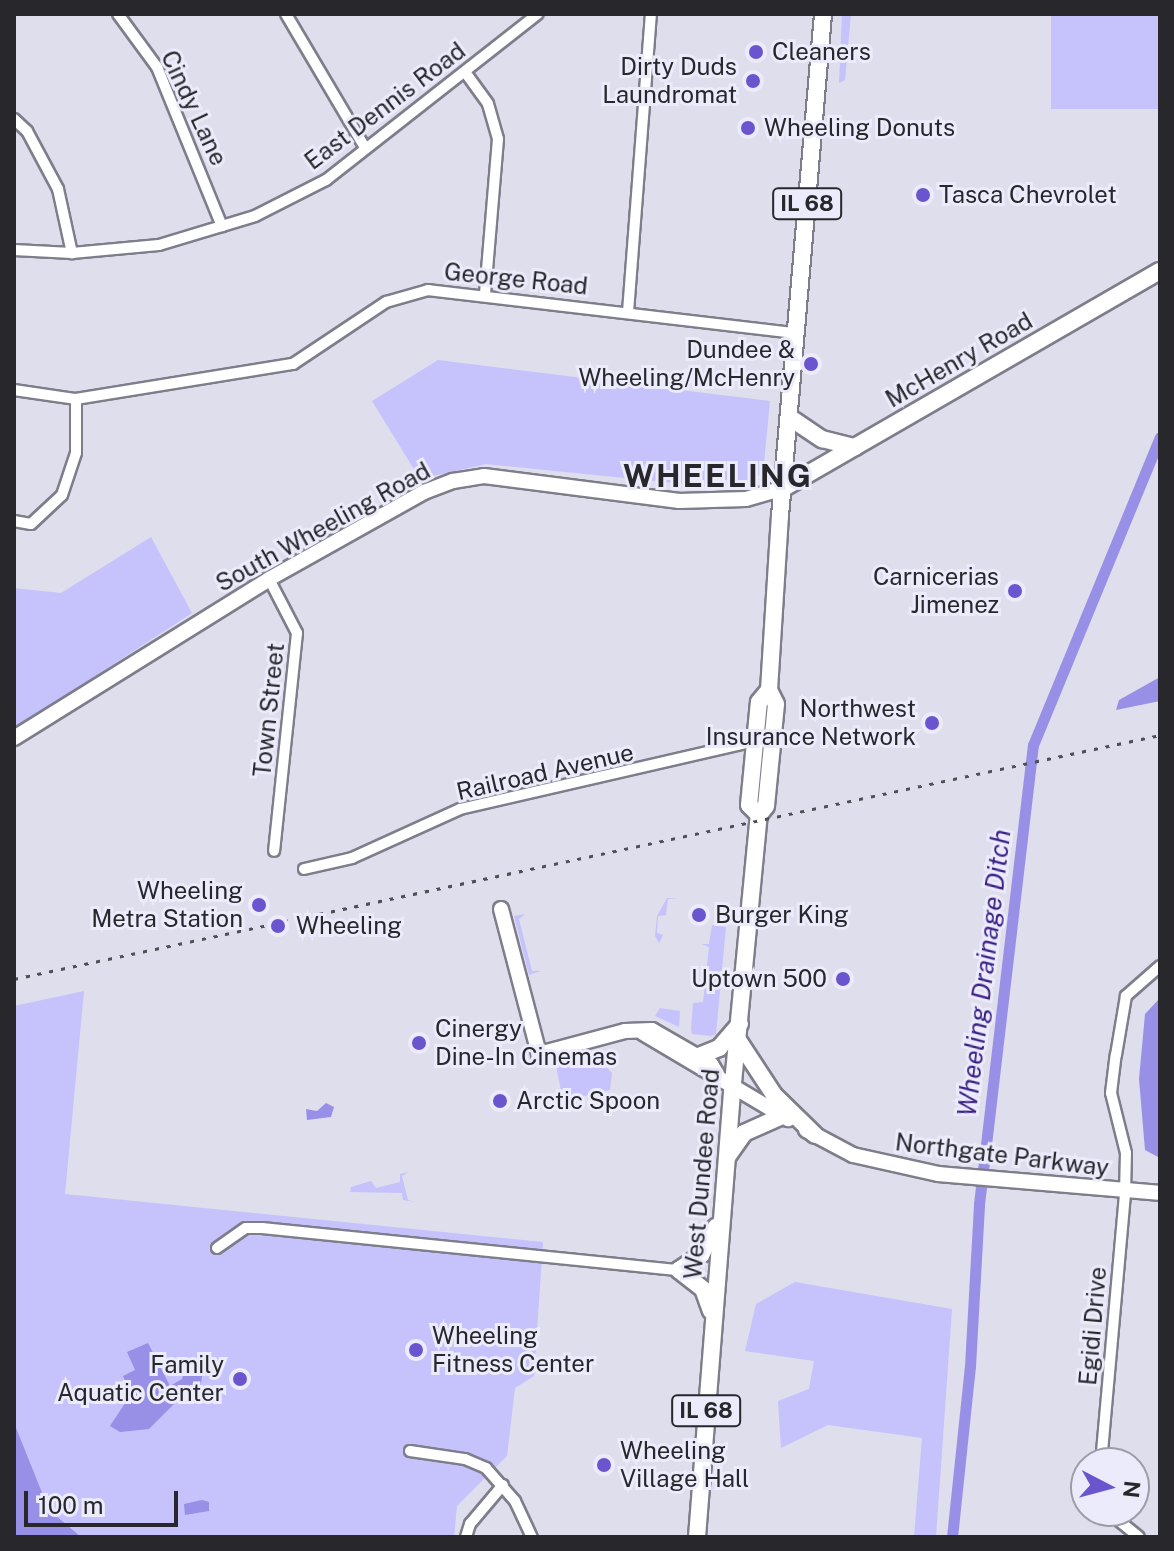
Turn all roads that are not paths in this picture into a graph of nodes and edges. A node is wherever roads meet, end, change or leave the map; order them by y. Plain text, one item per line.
1 (118, 14) edge
2 (538, 14) edge
3 (651, 14) edge
4 (823, 14) edge
5 (291, 16) edge
6 (465, 72) junction
7 (14, 119) edge
8 (364, 146) junction
9 (222, 226) junction
10 (14, 250) edge
11 (72, 253) junction
12 (1160, 271) edge
13 (485, 295) junction
14 (628, 312) junction
15 (796, 333) junction
16 (14, 390) edge
17 (76, 399) junction
18 (789, 417) junction
19 (855, 447) junction
20 (782, 489) junction
21 (14, 521) edge
22 (269, 579) junction
23 (769, 690) junction
24 (14, 738) edge
25 (754, 741) junction
26 (759, 815) junction
27 (274, 851) dead end
28 (304, 869) dead end
29 (501, 909) dead end
30 (1160, 966) edge
31 (739, 1032) junction
32 (643, 1033) junction
33 (699, 1056) junction
34 (717, 1074) junction
35 (733, 1083) junction
36 (782, 1116) junction
37 (815, 1135) junction
38 (727, 1158) junction
39 (1125, 1193) junction
40 (1160, 1193) edge
41 (721, 1210) junction
42 (217, 1248) dead end
43 (679, 1270) junction
44 (713, 1316) junction
45 (1102, 1447) edge
46 (410, 1451) dead end
47 (503, 1485) junction
48 (466, 1537) edge
49 (532, 1537) edge
50 (697, 1537) edge

1 - 9 street, Cindy Lane
2 - 6 street, East Dennis Road
3 - 14 street
4 - 15 main road, West Dundee Road / IL 68
5 - 8 street
6 - 8 street, East Dennis Road
6 - 13 street
7 - 11 street
8 - 9 street, East Dennis Road
9 - 11 street, East Dennis Road
10 - 11 street, East Dennis Road
12 - 19 main road, McHenry Road
13 - 14 street, George Road
13 - 17 street, George Road
14 - 15 street, George Road
15 - 18 main road, West Dundee Road / IL 68
16 - 17 street, George Road
17 - 21 street
18 - 19 main road
18 - 20 main road, West Dundee Road / IL 68
19 - 20 main road, McHenry Road
20 - 22 street, South Wheeling Road
20 - 23 main road, West Dundee Road / IL 68
22 - 24 street, South Wheeling Road
22 - 27 street, Town Street
23 - 25 main road, West Dundee Road / IL 68
23 - 26 main road, West Dundee Road / IL 68
25 - 26 main road, West Dundee Road / IL 68
25 - 28 street, Railroad Avenue
26 - 31 main road, West Dundee Road / IL 68
29 - 32 street, Northgate Parkway
30 - 39 street, Egidi Drive
31 - 33 main road
31 - 35 main road, West Dundee Road / IL 68
31 - 37 main road
32 - 33 street, Northgate Parkway
32 - 34 street, Northgate Parkway
33 - 34 street, Northgate Parkway
34 - 35 street, Northgate Parkway
35 - 36 street, Northgate Parkway
35 - 38 main road, West Dundee Road / IL 68
36 - 37 street, Northgate Parkway
36 - 38 main road
37 - 39 street, Northgate Parkway
38 - 41 main road, West Dundee Road / IL 68
39 - 40 street, Northgate Parkway
39 - 45 street, Egidi Drive
41 - 43 main road
41 - 44 main road, West Dundee Road / IL 68
42 - 43 street
43 - 44 main road
44 - 50 main road, West Dundee Road / IL 68
46 - 47 street
47 - 48 street
47 - 49 street

